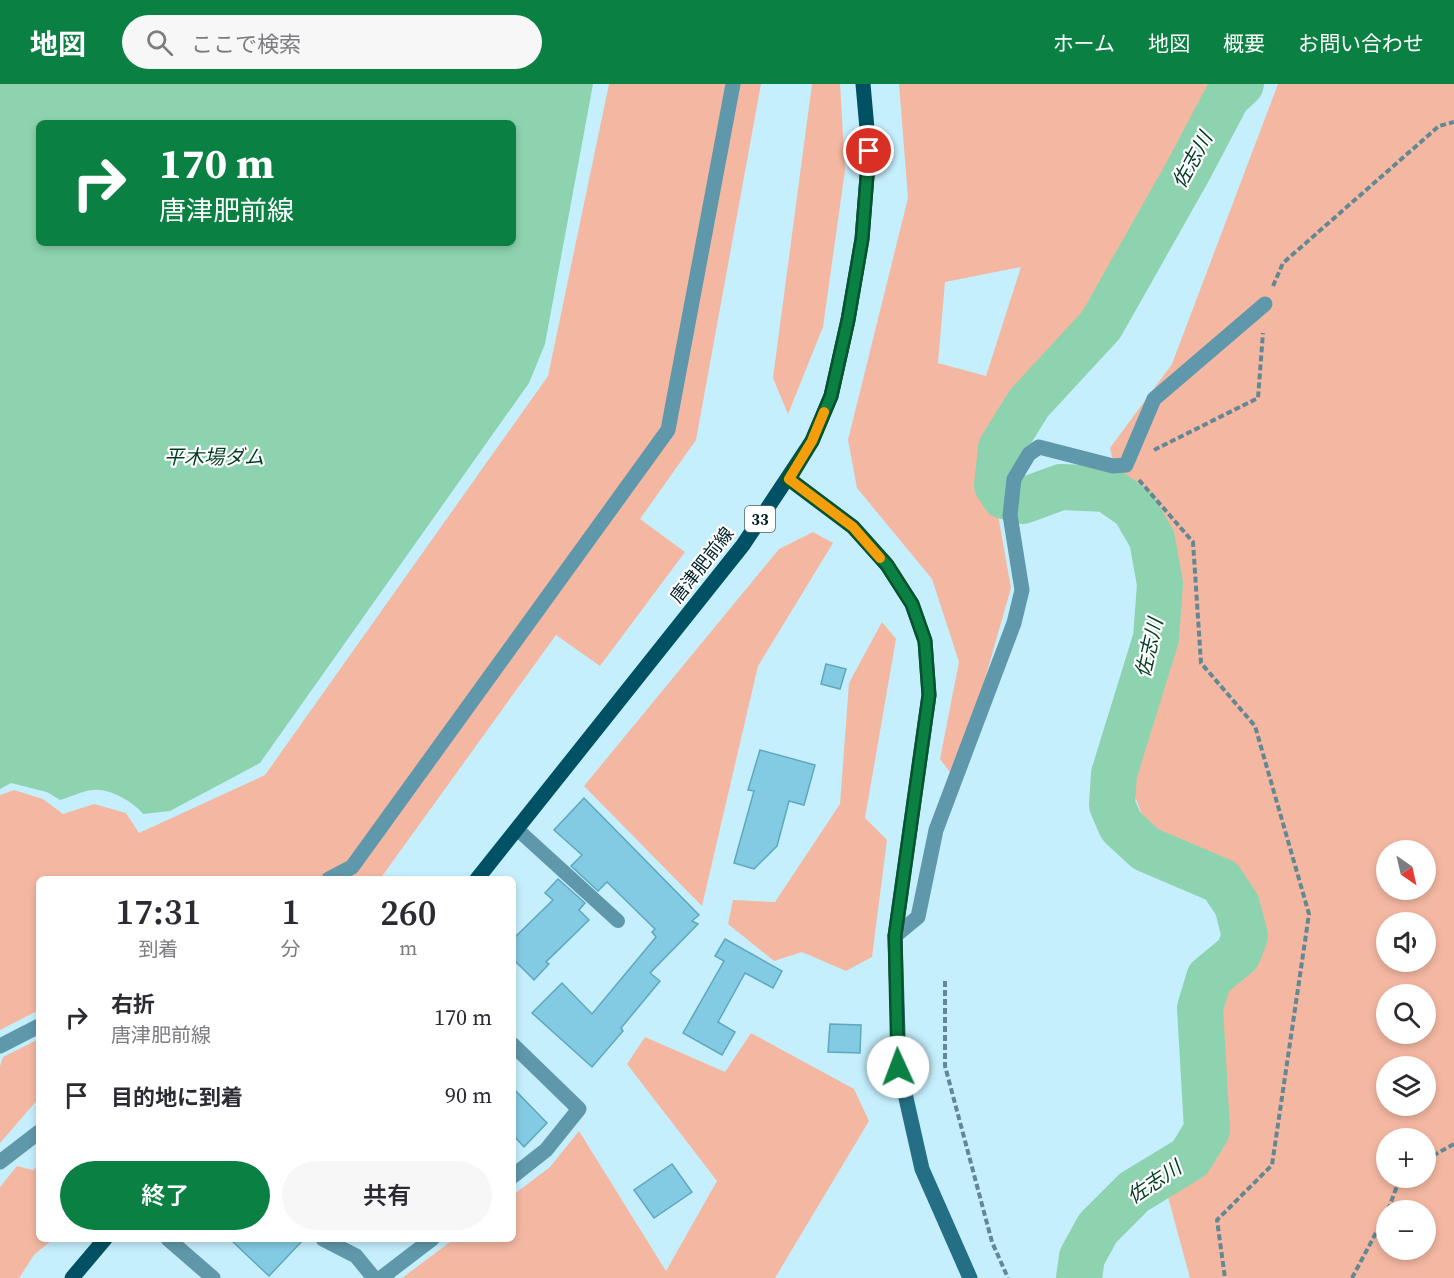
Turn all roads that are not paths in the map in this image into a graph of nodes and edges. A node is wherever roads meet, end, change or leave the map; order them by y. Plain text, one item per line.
1 (733, 84) edge
2 (863, 84) edge
3 (1265, 304) road end
4 (789, 479) junction
5 (518, 830) junction
6 (335, 876) edge
7 (480, 876) edge
8 (618, 921) dead end
9 (895, 936) junction
10 (36, 1028) edge
11 (0, 1046) edge
12 (516, 1048) edge
13 (36, 1134) edge
14 (0, 1162) edge
15 (516, 1174) edge
16 (102, 1242) edge
17 (171, 1242) edge
18 (329, 1242) edge
19 (428, 1242) edge
20 (72, 1278) edge
21 (213, 1278) edge
22 (374, 1278) edge
23 (381, 1278) edge
24 (970, 1278) edge

1 - 6 street
2 - 4 main road, 唐津肥前線 / 33
3 - 9 street
4 - 5 main road, 唐津肥前線 / 33
4 - 9 street
5 - 7 main road, 唐津肥前線 / 33
5 - 8 lane
9 - 24 street
10 - 11 street
12 - 15 street
13 - 14 street
16 - 20 main road
17 - 21 street
18 - 22 street
19 - 23 street

